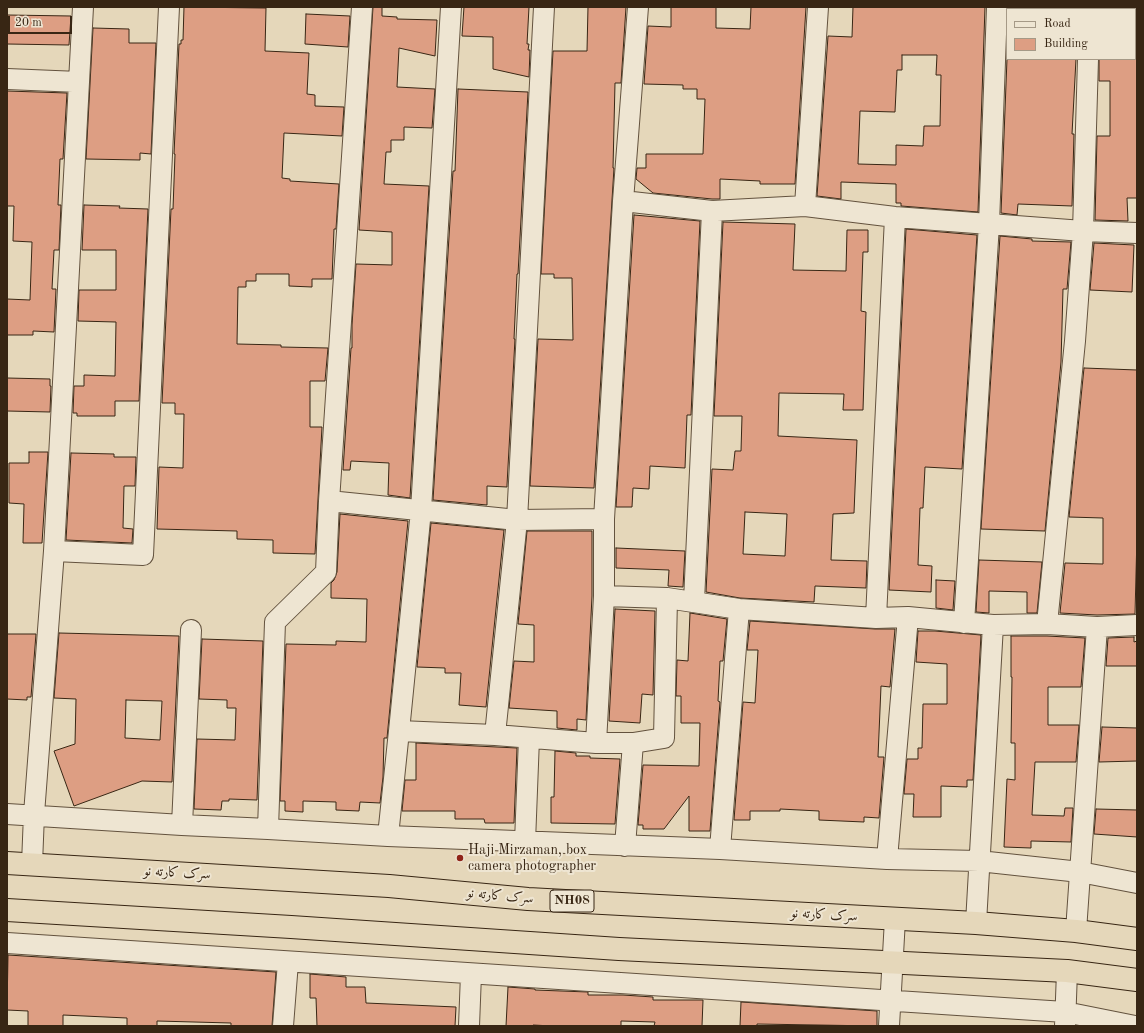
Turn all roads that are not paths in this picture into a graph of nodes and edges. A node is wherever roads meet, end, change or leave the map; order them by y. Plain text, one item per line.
1 (82, 7) edge
2 (169, 7) edge
3 (362, 7) edge
4 (451, 7) edge
5 (544, 7) edge
6 (638, 7) edge
7 (818, 7) edge
8 (997, 7) edge
9 (1088, 60) edge
10 (7, 78) edge
11 (79, 82) junction
12 (623, 201) junction
13 (805, 206) junction
14 (712, 211) junction
15 (895, 217) junction
16 (988, 224) junction
17 (1083, 231) junction
18 (1137, 233) edge
19 (329, 501) junction
20 (420, 510) junction
21 (604, 519) junction
22 (517, 520) junction
23 (54, 550) junction
24 (604, 596) junction
25 (667, 598) junction
26 (694, 602) junction
27 (739, 609) junction
28 (908, 617) junction
29 (876, 618) junction
30 (964, 623) junction
31 (1047, 624) junction
32 (993, 625) junction
33 (1137, 625) edge
34 (1097, 627) junction
35 (191, 630) dead end
36 (399, 731) junction
37 (495, 735) junction
38 (529, 738) junction
39 (596, 743) junction
40 (633, 743) junction
41 (7, 814) edge
42 (34, 814) junction
43 (182, 825) junction
44 (268, 828) junction
45 (388, 836) junction
46 (525, 842) junction
47 (626, 846) junction
48 (720, 849) junction
49 (887, 859) junction
50 (980, 861) junction
51 (7, 863) edge
52 (32, 864) junction
53 (1080, 872) junction
54 (1137, 883) edge
55 (7, 910) edge
56 (895, 919) junction
57 (976, 923) junction
58 (1076, 931) junction
59 (1137, 939) edge
60 (7, 943) edge
61 (288, 962) junction
62 (892, 963) junction
63 (1067, 971) junction
64 (471, 974) junction
65 (1137, 980) edge
66 (890, 1001) junction
67 (1065, 1019) edge
68 (284, 1026) edge
69 (469, 1026) edge
70 (889, 1026) edge
71 (1135, 1026) edge

1 - 11 street
2 - 23 street
3 - 19 street
4 - 20 street
5 - 22 street
6 - 12 street
7 - 13 street
8 - 16 street
9 - 17 street
10 - 11 street
11 - 23 street
12 - 14 street
12 - 21 street
13 - 14 street
13 - 15 street
14 - 26 street
15 - 16 street
15 - 29 street
16 - 17 street
16 - 30 street
17 - 18 street
17 - 31 street
19 - 20 street
19 - 44 street
20 - 22 street
20 - 36 street
21 - 22 street
21 - 24 street
22 - 37 street
23 - 42 street
24 - 25 street
24 - 39 street
25 - 26 street
25 - 40 street
26 - 27 street
27 - 29 street
27 - 48 street
28 - 29 street
28 - 30 street
28 - 49 street
30 - 32 street
31 - 32 street
31 - 34 street
32 - 50 street
33 - 34 street
34 - 53 street
35 - 43 street
36 - 37 street
36 - 45 street
37 - 38 street
38 - 39 street
38 - 46 street
39 - 40 street
40 - 47 street
41 - 42 street
42 - 43 street
42 - 52 street
43 - 44 street
44 - 45 street
45 - 46 street
46 - 47 street
47 - 48 street
48 - 49 street
49 - 50 street
50 - 53 street
50 - 57 street
51 - 52 highway, سرک کارته نو / NH08
52 - 56 highway, سرک کارته نو / NH08
53 - 54 street
53 - 58 street
55 - 62 highway
56 - 57 highway, سرک کارته نو / NH08
56 - 62 street
57 - 58 highway, سرک کارته نو / NH08
58 - 59 highway, سرک کارته نو / NH08
60 - 61 street
61 - 64 street
61 - 68 street
62 - 63 highway
62 - 66 street
63 - 65 highway
63 - 67 street
64 - 66 street
64 - 69 street
66 - 67 street
66 - 70 street
67 - 71 street

